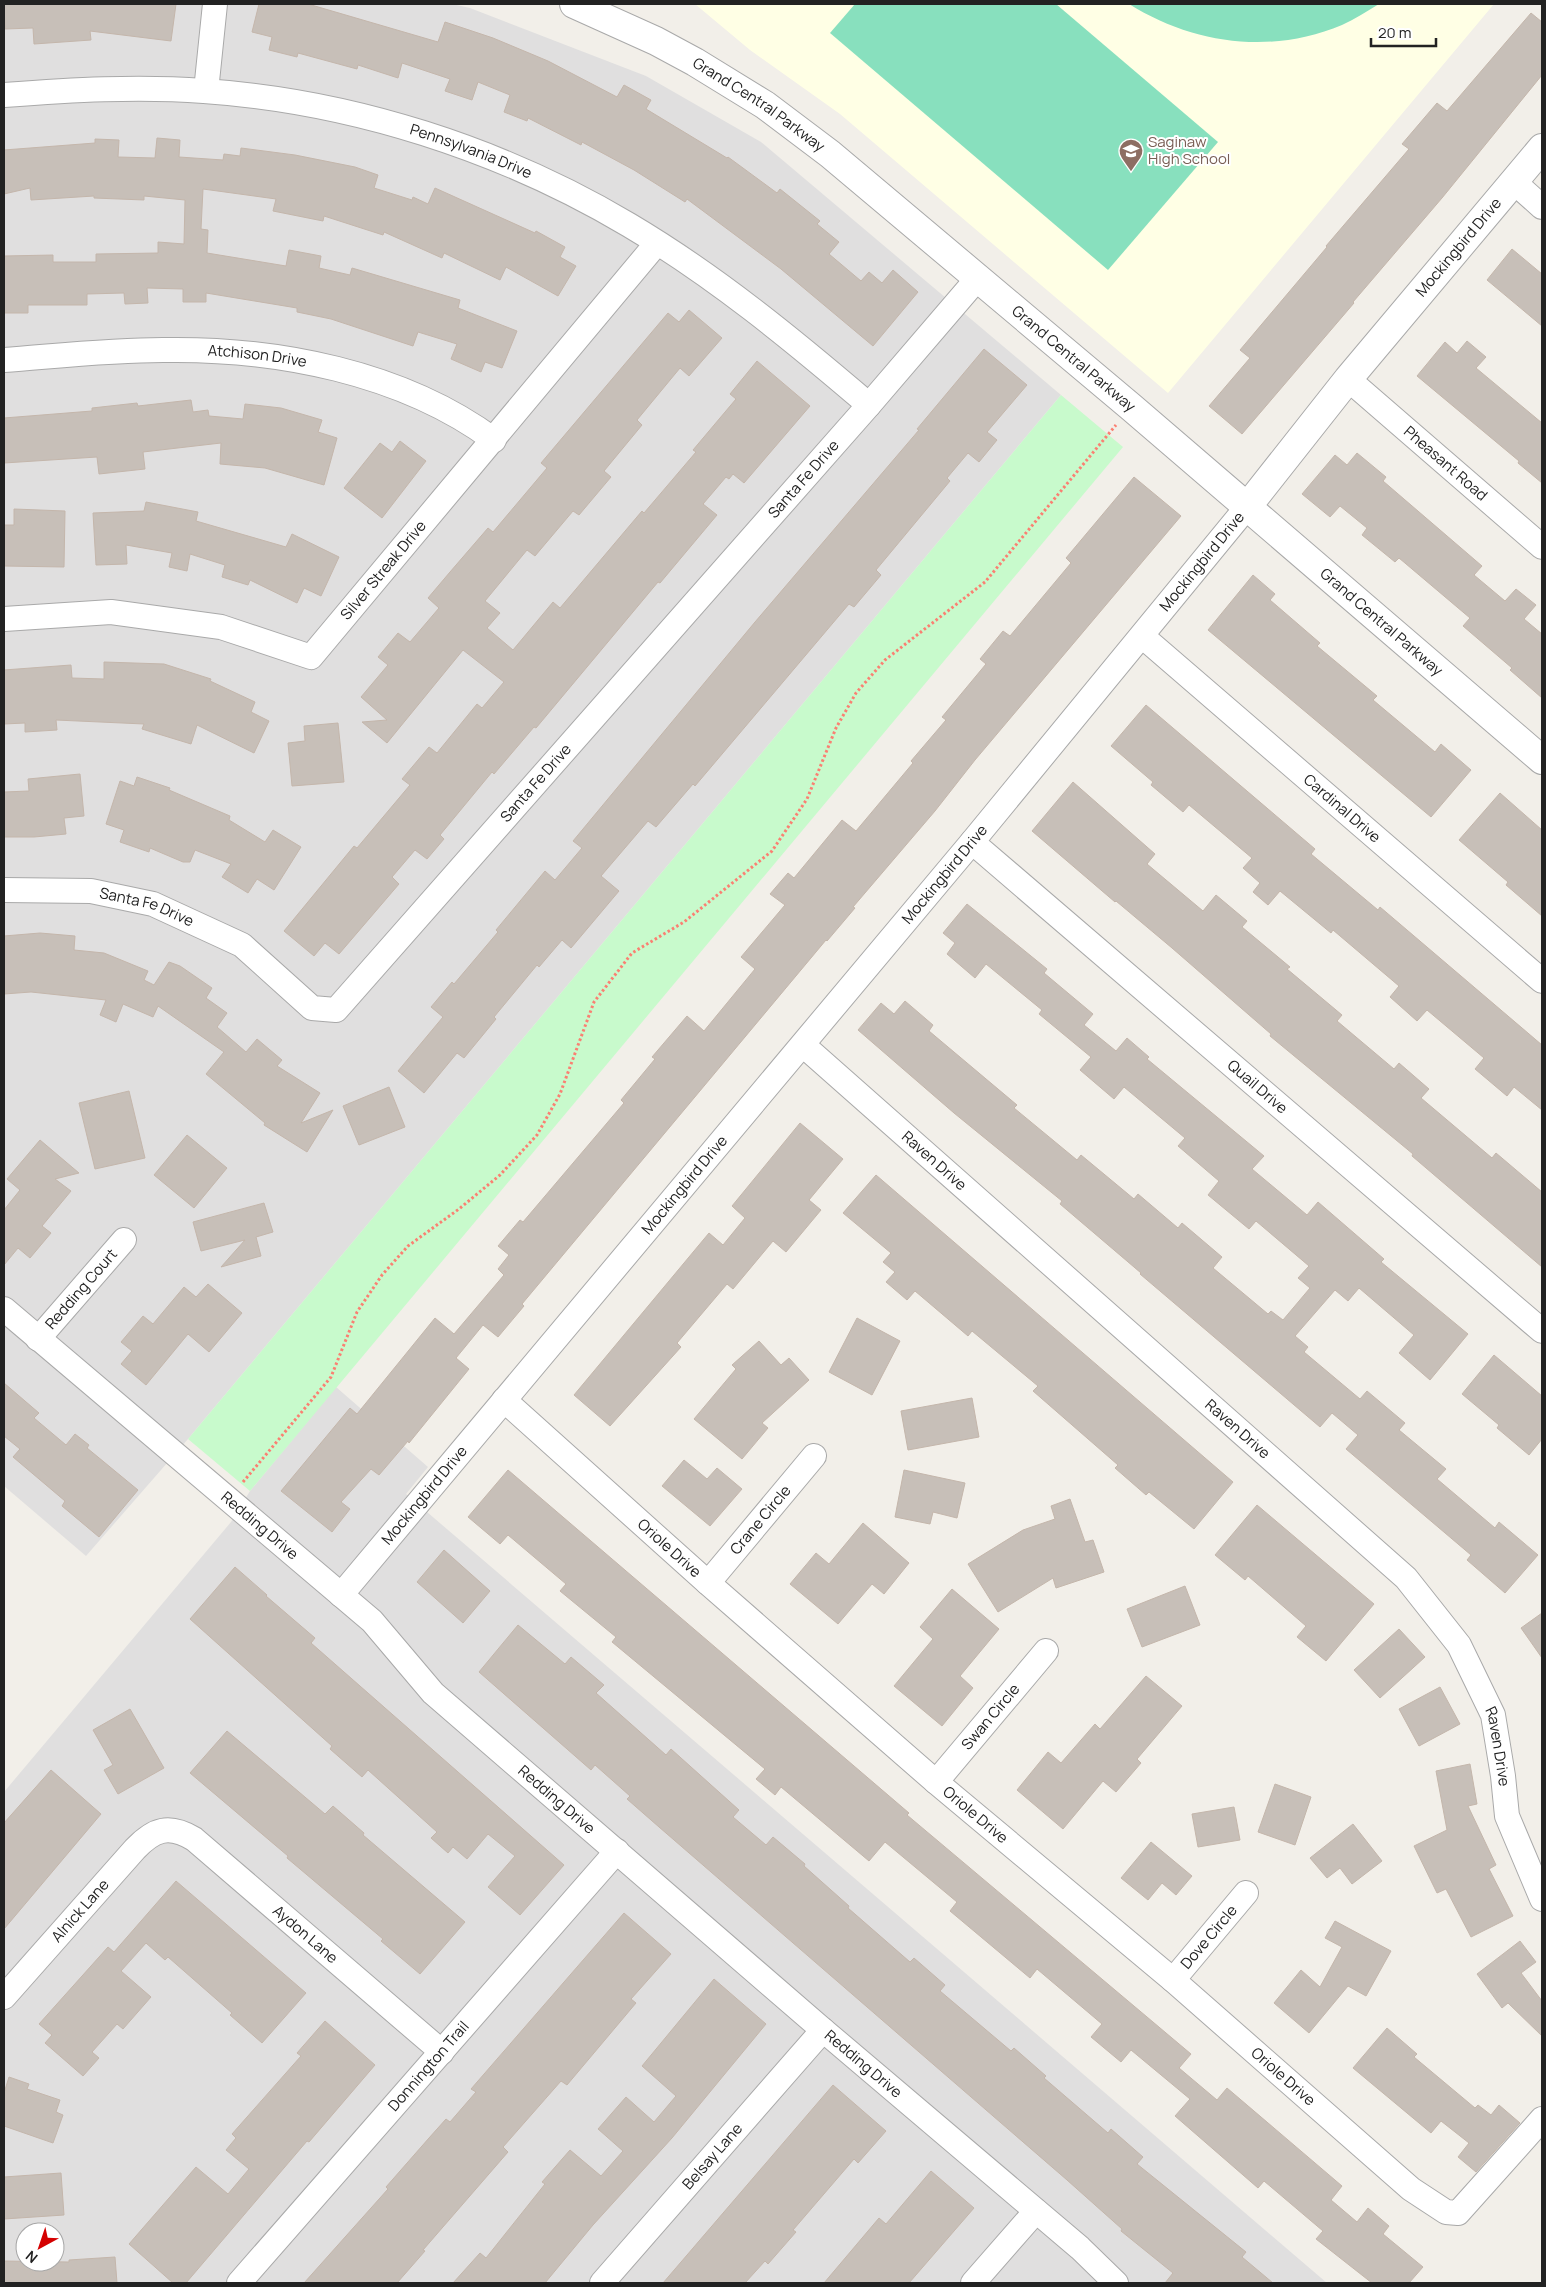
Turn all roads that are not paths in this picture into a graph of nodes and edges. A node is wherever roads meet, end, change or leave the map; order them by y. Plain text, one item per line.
1 (215, 4) edge
2 (574, 4) edge
3 (206, 91) junction
4 (4, 95) edge
5 (1542, 148) edge
6 (1514, 182) junction
7 (1542, 207) edge
8 (657, 243) junction
9 (977, 279) junction
10 (4, 360) edge
11 (1348, 380) junction
12 (870, 405) junction
13 (494, 440) junction
14 (1247, 507) junction
15 (1542, 547) edge
16 (4, 619) edge
17 (1142, 636) junction
18 (1542, 760) edge
19 (972, 842) junction
20 (4, 890) edge
21 (1542, 981) edge
22 (802, 1045) junction
23 (124, 1240) dead end
24 (4, 1309) edge
25 (1542, 1332) edge
26 (38, 1339) junction
27 (504, 1400) junction
28 (814, 1456) dead end
29 (708, 1583) junction
30 (341, 1595) junction
31 (1046, 1651) dead end
32 (936, 1782) junction
33 (162, 1831) joint
34 (617, 1851) junction
35 (1246, 1893) dead end
36 (1542, 1899) edge
37 (1173, 1980) junction
38 (4, 1997) edge
39 (823, 2030) junction
40 (442, 2052) junction
41 (1542, 2119) edge
42 (1036, 2211) junction
43 (239, 2283) edge
44 (602, 2283) edge
45 (973, 2283) edge
46 (1116, 2283) edge

1 - 3 street
2 - 9 street, Grand Central Parkway
3 - 4 street, Pennsylvania Drive
3 - 8 street, Pennsylvania Drive
5 - 6 street, Mockingbird Drive
6 - 7 street
6 - 11 street, Mockingbird Drive
8 - 12 street, Pennsylvania Drive
8 - 13 street, Silver Streak Drive
9 - 12 street, Santa Fe Drive
9 - 14 street, Grand Central Parkway
10 - 13 street, Atchison Drive
11 - 14 street, Mockingbird Drive
11 - 15 street, Pheasant Road
12 - 20 street, Santa Fe Drive
13 - 16 street, Silver Streak Drive
14 - 17 street, Mockingbird Drive
14 - 18 street, Grand Central Parkway
17 - 19 street, Mockingbird Drive
17 - 21 street, Cardinal Drive
19 - 22 street, Mockingbird Drive
19 - 25 street, Quail Drive
22 - 27 street, Mockingbird Drive
22 - 36 street, Raven Drive
23 - 26 street, Redding Court
24 - 26 street, Redding Drive
26 - 30 street, Redding Drive
27 - 29 street, Oriole Drive
27 - 30 street, Mockingbird Drive
28 - 29 street, Crane Circle
29 - 32 street, Oriole Drive
30 - 34 street, Redding Drive
31 - 32 street, Swan Circle
32 - 37 street, Oriole Drive
33 - 38 street, Alnick Lane
33 - 40 street, Aydon Lane
34 - 39 street, Redding Drive
34 - 40 street, Donnington Trail
35 - 37 street, Dove Circle
37 - 41 street, Oriole Drive
39 - 42 street, Redding Drive
39 - 44 street, Belsay Lane
40 - 43 street, Donnington Trail
42 - 45 street
42 - 46 street, Redding Drive

